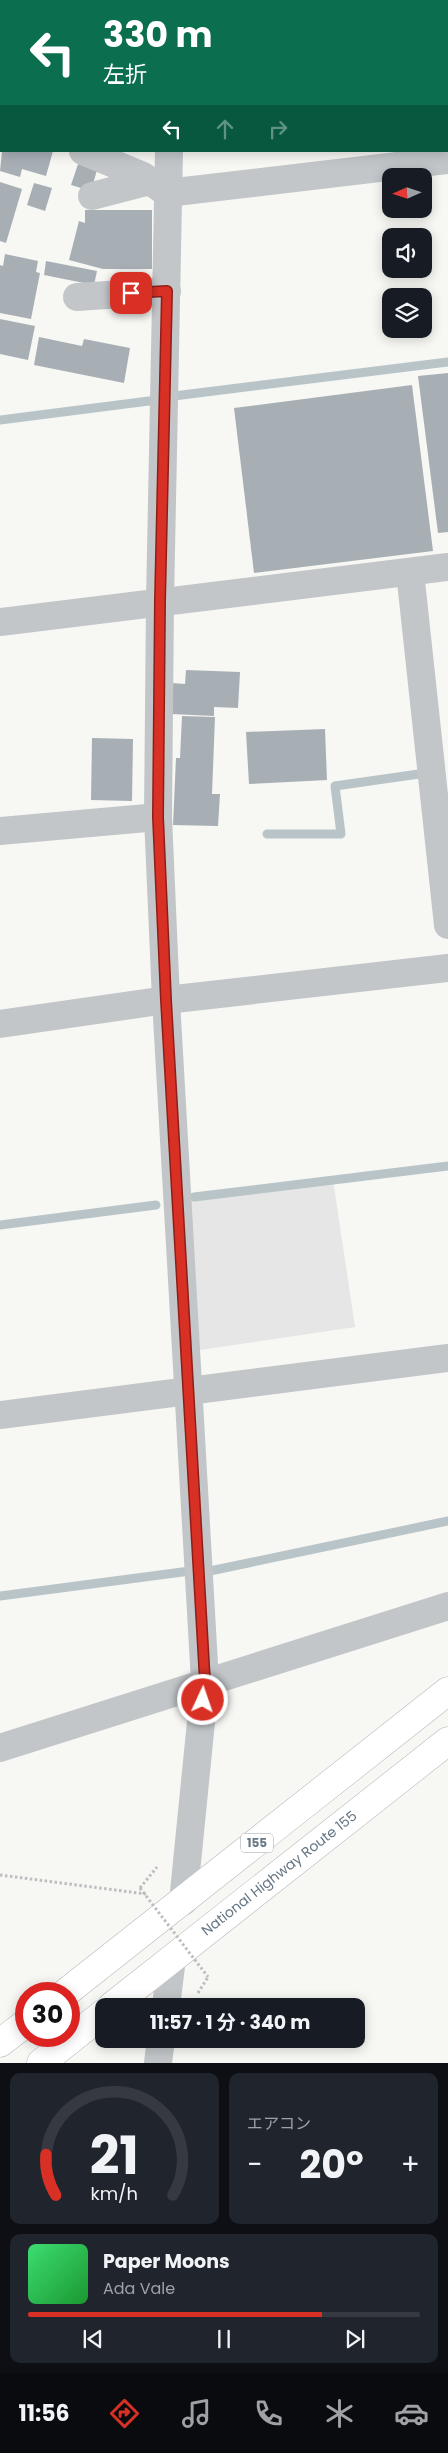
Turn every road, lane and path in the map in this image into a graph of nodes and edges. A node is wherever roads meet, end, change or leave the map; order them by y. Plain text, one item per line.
1 (85, 152) edge
2 (169, 152) edge
3 (448, 160) edge
4 (159, 187) junction
5 (92, 196) dead end
6 (167, 291) junction
7 (76, 297) dead end
8 (448, 567) edge
9 (410, 572) junction
10 (160, 601) junction
11 (0, 622) edge
12 (158, 817) junction
13 (0, 831) edge
14 (448, 925) edge
15 (448, 968) edge
16 (166, 1000) junction
17 (0, 1024) edge
18 (448, 1358) edge
19 (188, 1392) junction
20 (0, 1415) edge
21 (448, 1606) edge
22 (205, 1682) junction
23 (448, 1691) edge
24 (448, 1741) edge
25 (0, 1748) edge
26 (0, 1875) edge
27 (140, 1888) dead end
28 (183, 1902) junction
29 (172, 1958) junction
30 (208, 1977) dead end
31 (80, 1982) edge
32 (122, 1998) edge
33 (167, 1998) edge
34 (95, 2020) edge
35 (15, 2031) edge
36 (0, 2043) edge
37 (160, 2048) edge
38 (41, 2063) edge
39 (158, 2063) edge

1 - 4 street
2 - 4 street
3 - 4 street
4 - 5 street
4 - 6 street
6 - 7 street
6 - 10 street
8 - 9 street
9 - 10 street
9 - 14 street
10 - 11 street
10 - 12 street
12 - 13 street
12 - 16 street
15 - 16 street
16 - 17 street
16 - 19 street
18 - 19 street
19 - 20 street
19 - 22 street
21 - 22 street
22 - 25 street
22 - 28 street
23 - 28 highway, 155
24 - 29 highway, National Highway Route 155 / 155
26 - 28 path
27 - 30 path, bridge
28 - 31 highway, 155
29 - 32 highway, National Highway Route 155 / 155
29 - 33 street
34 - 38 highway
35 - 36 highway
37 - 39 street

